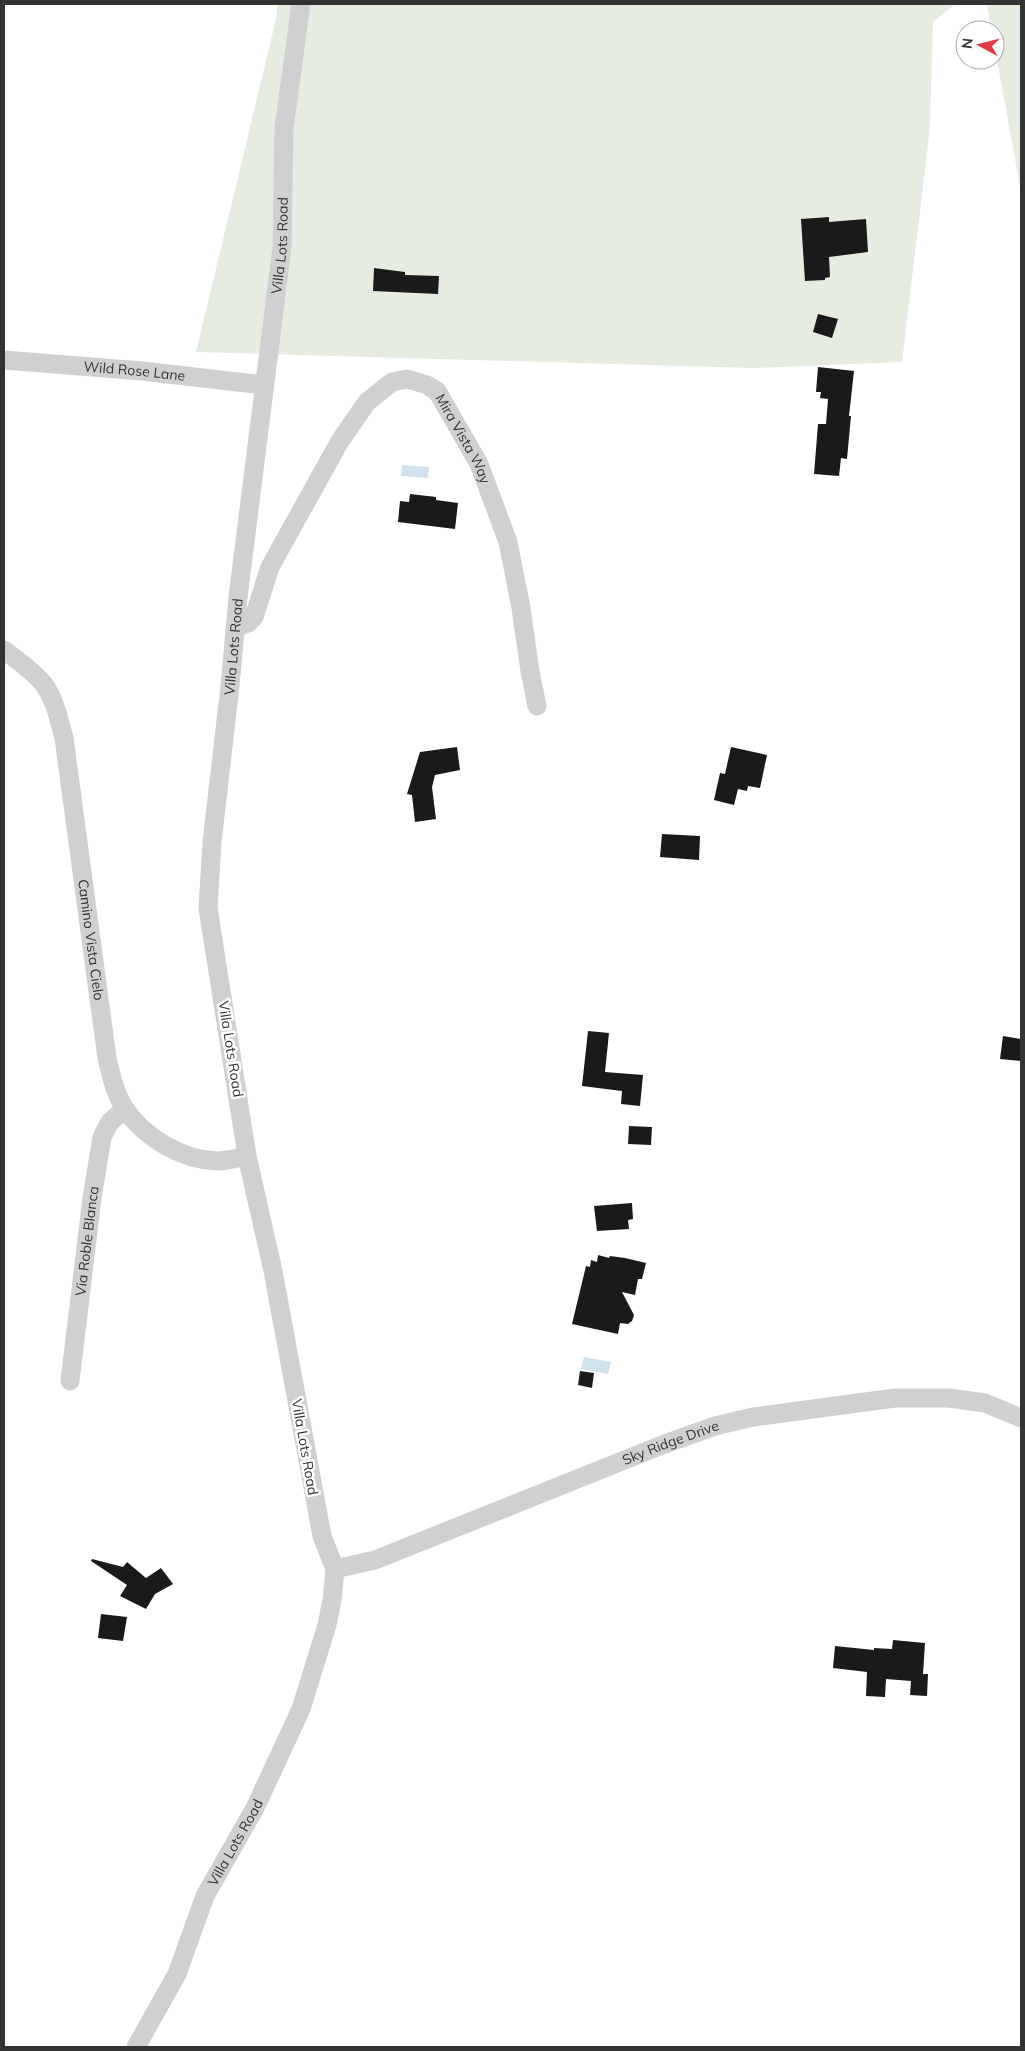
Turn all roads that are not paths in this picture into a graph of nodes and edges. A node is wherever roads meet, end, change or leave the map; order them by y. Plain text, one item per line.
1 (301, 4) edge
2 (4, 360) edge
3 (264, 385) junction
4 (236, 628) junction
5 (4, 650) edge
6 (537, 706) dead end
7 (125, 1109) junction
8 (248, 1156) junction
9 (70, 1380) dead end
10 (1021, 1418) edge
11 (335, 1569) junction
12 (136, 2047) edge

1 - 3 street, Villa Lots Road
2 - 3 street, Wild Rose Lane
3 - 4 street, Villa Lots Road
4 - 6 street, Mira Vista Way
4 - 8 street, Villa Lots Road
5 - 7 street, Camino Vista Cielo
7 - 8 street, Camino Vista Cielo
7 - 9 street, Via Roble Blanca
8 - 11 street, Villa Lots Road
10 - 11 street, Sky Ridge Drive
11 - 12 street, Villa Lots Road

